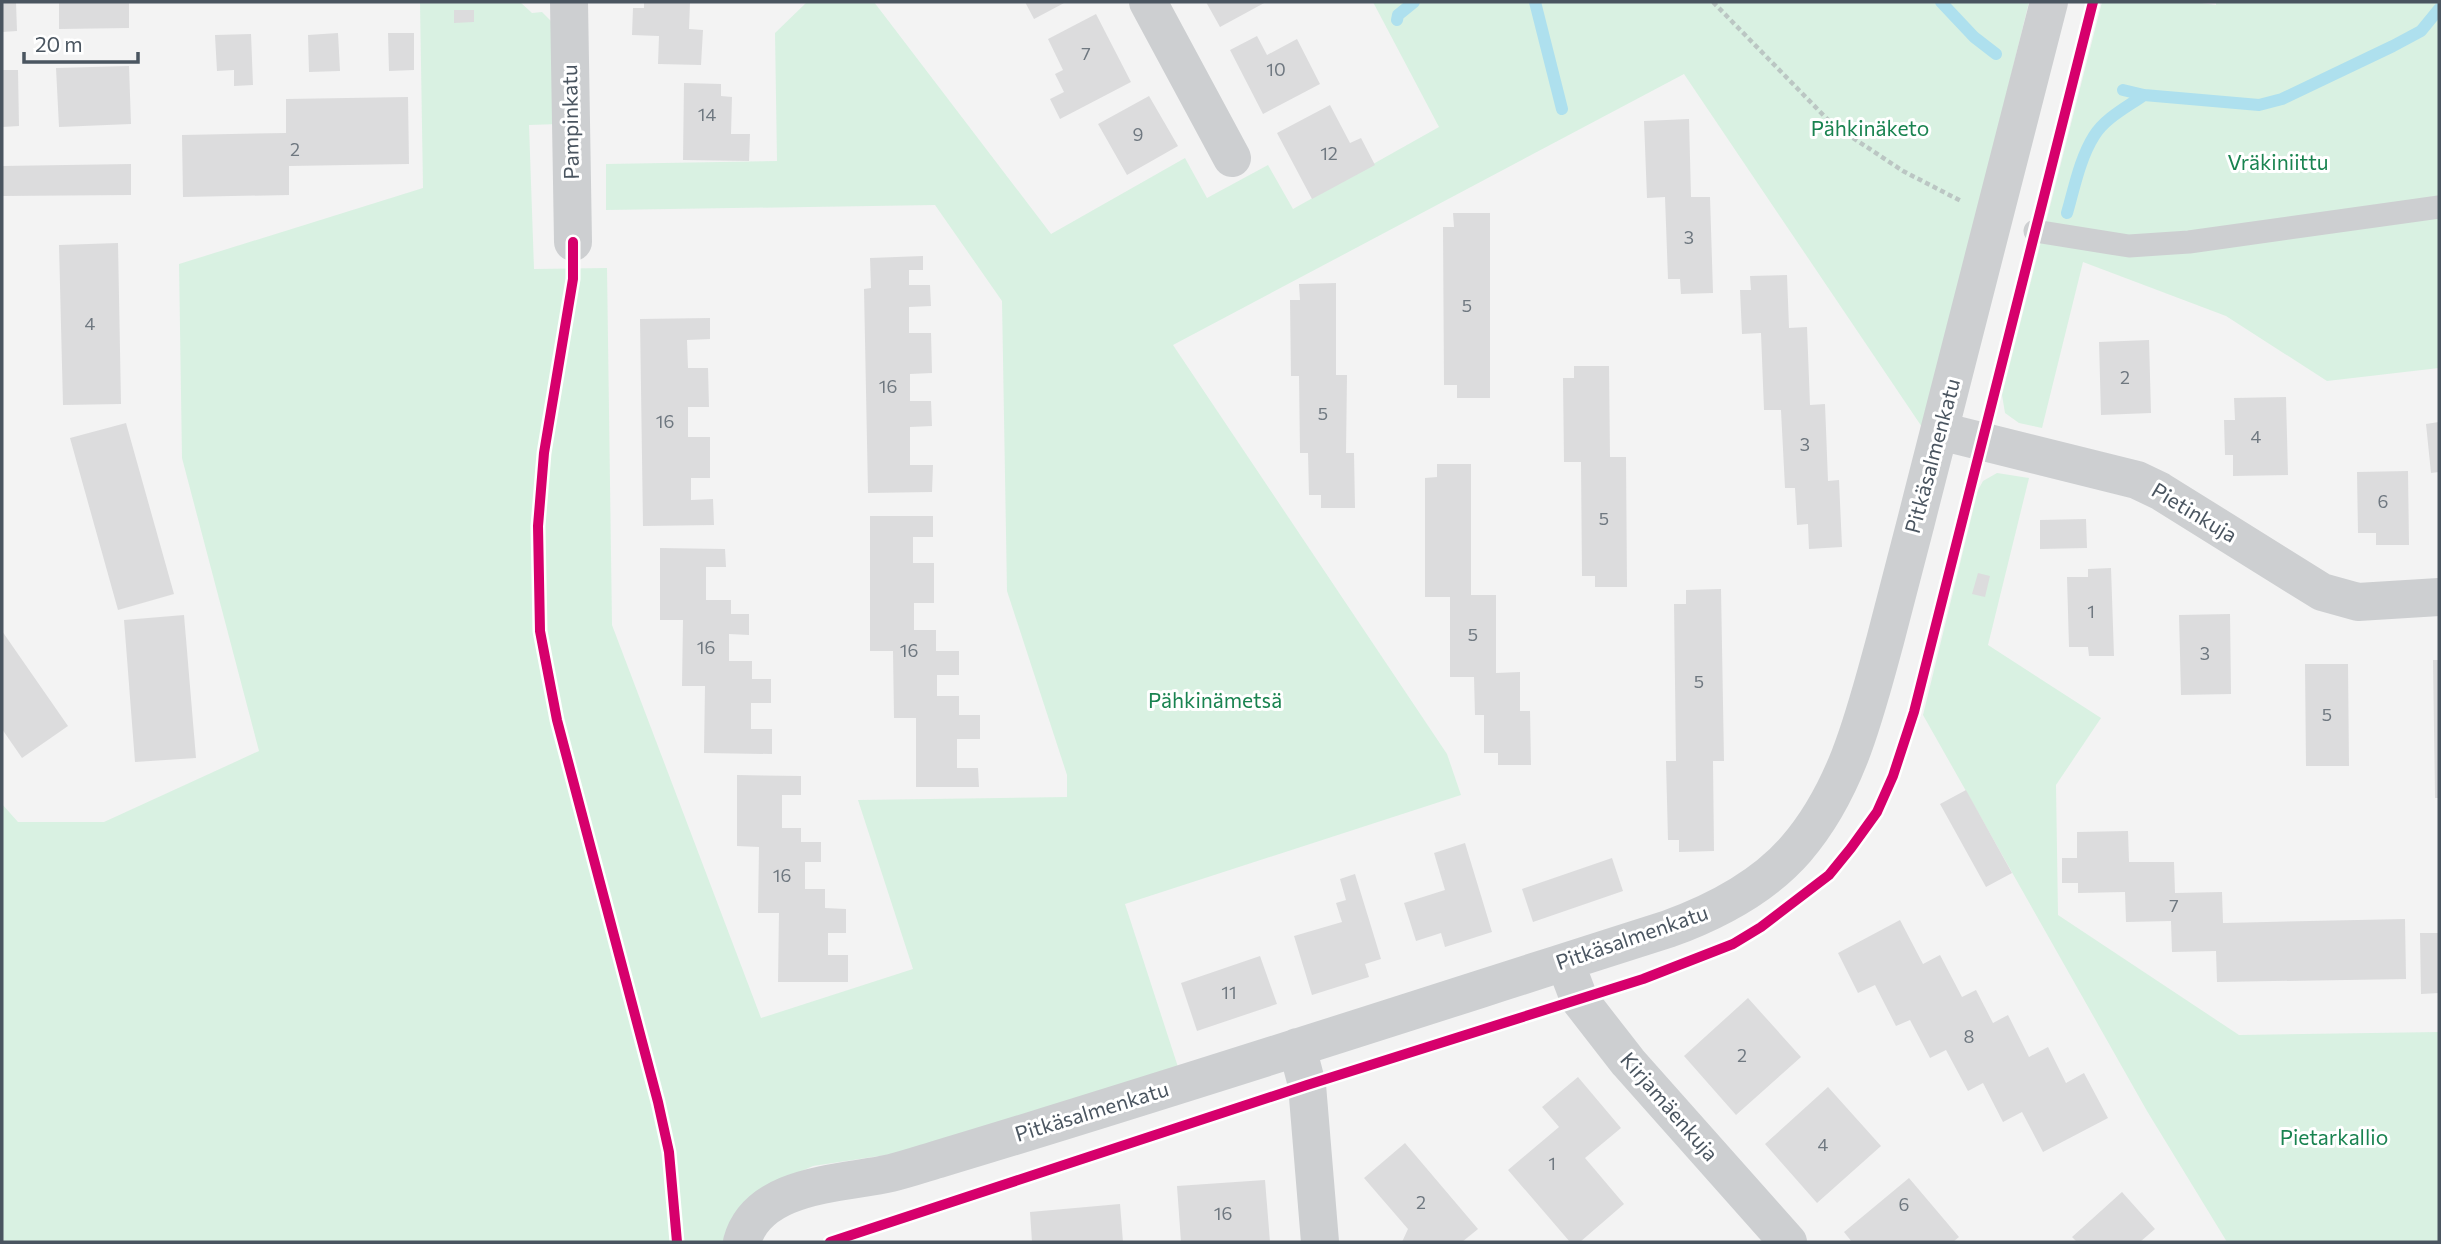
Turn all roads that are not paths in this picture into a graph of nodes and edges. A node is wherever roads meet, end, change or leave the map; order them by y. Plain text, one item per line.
1 (569, 2) edge
2 (1148, 2) edge
3 (2049, 2) edge
4 (1232, 158) dead end
5 (2439, 207) edge
6 (2035, 231) dead end
7 (573, 243) dead end
8 (1940, 431) junction
9 (2439, 597) edge
10 (1565, 962) junction
11 (1297, 1047) junction
12 (742, 1242) edge
13 (1320, 1242) edge
14 (1788, 1242) edge

1 - 7 street, Pampinkatu
2 - 4 street
3 - 8 street, Pitkäsalmenkatu
5 - 6 lane
8 - 9 street, Pietinkuja
8 - 10 street, Pitkäsalmenkatu
10 - 11 street, Pitkäsalmenkatu
10 - 14 street, Kirjamäenkuja
11 - 12 street, Pitkäsalmenkatu
11 - 13 street

